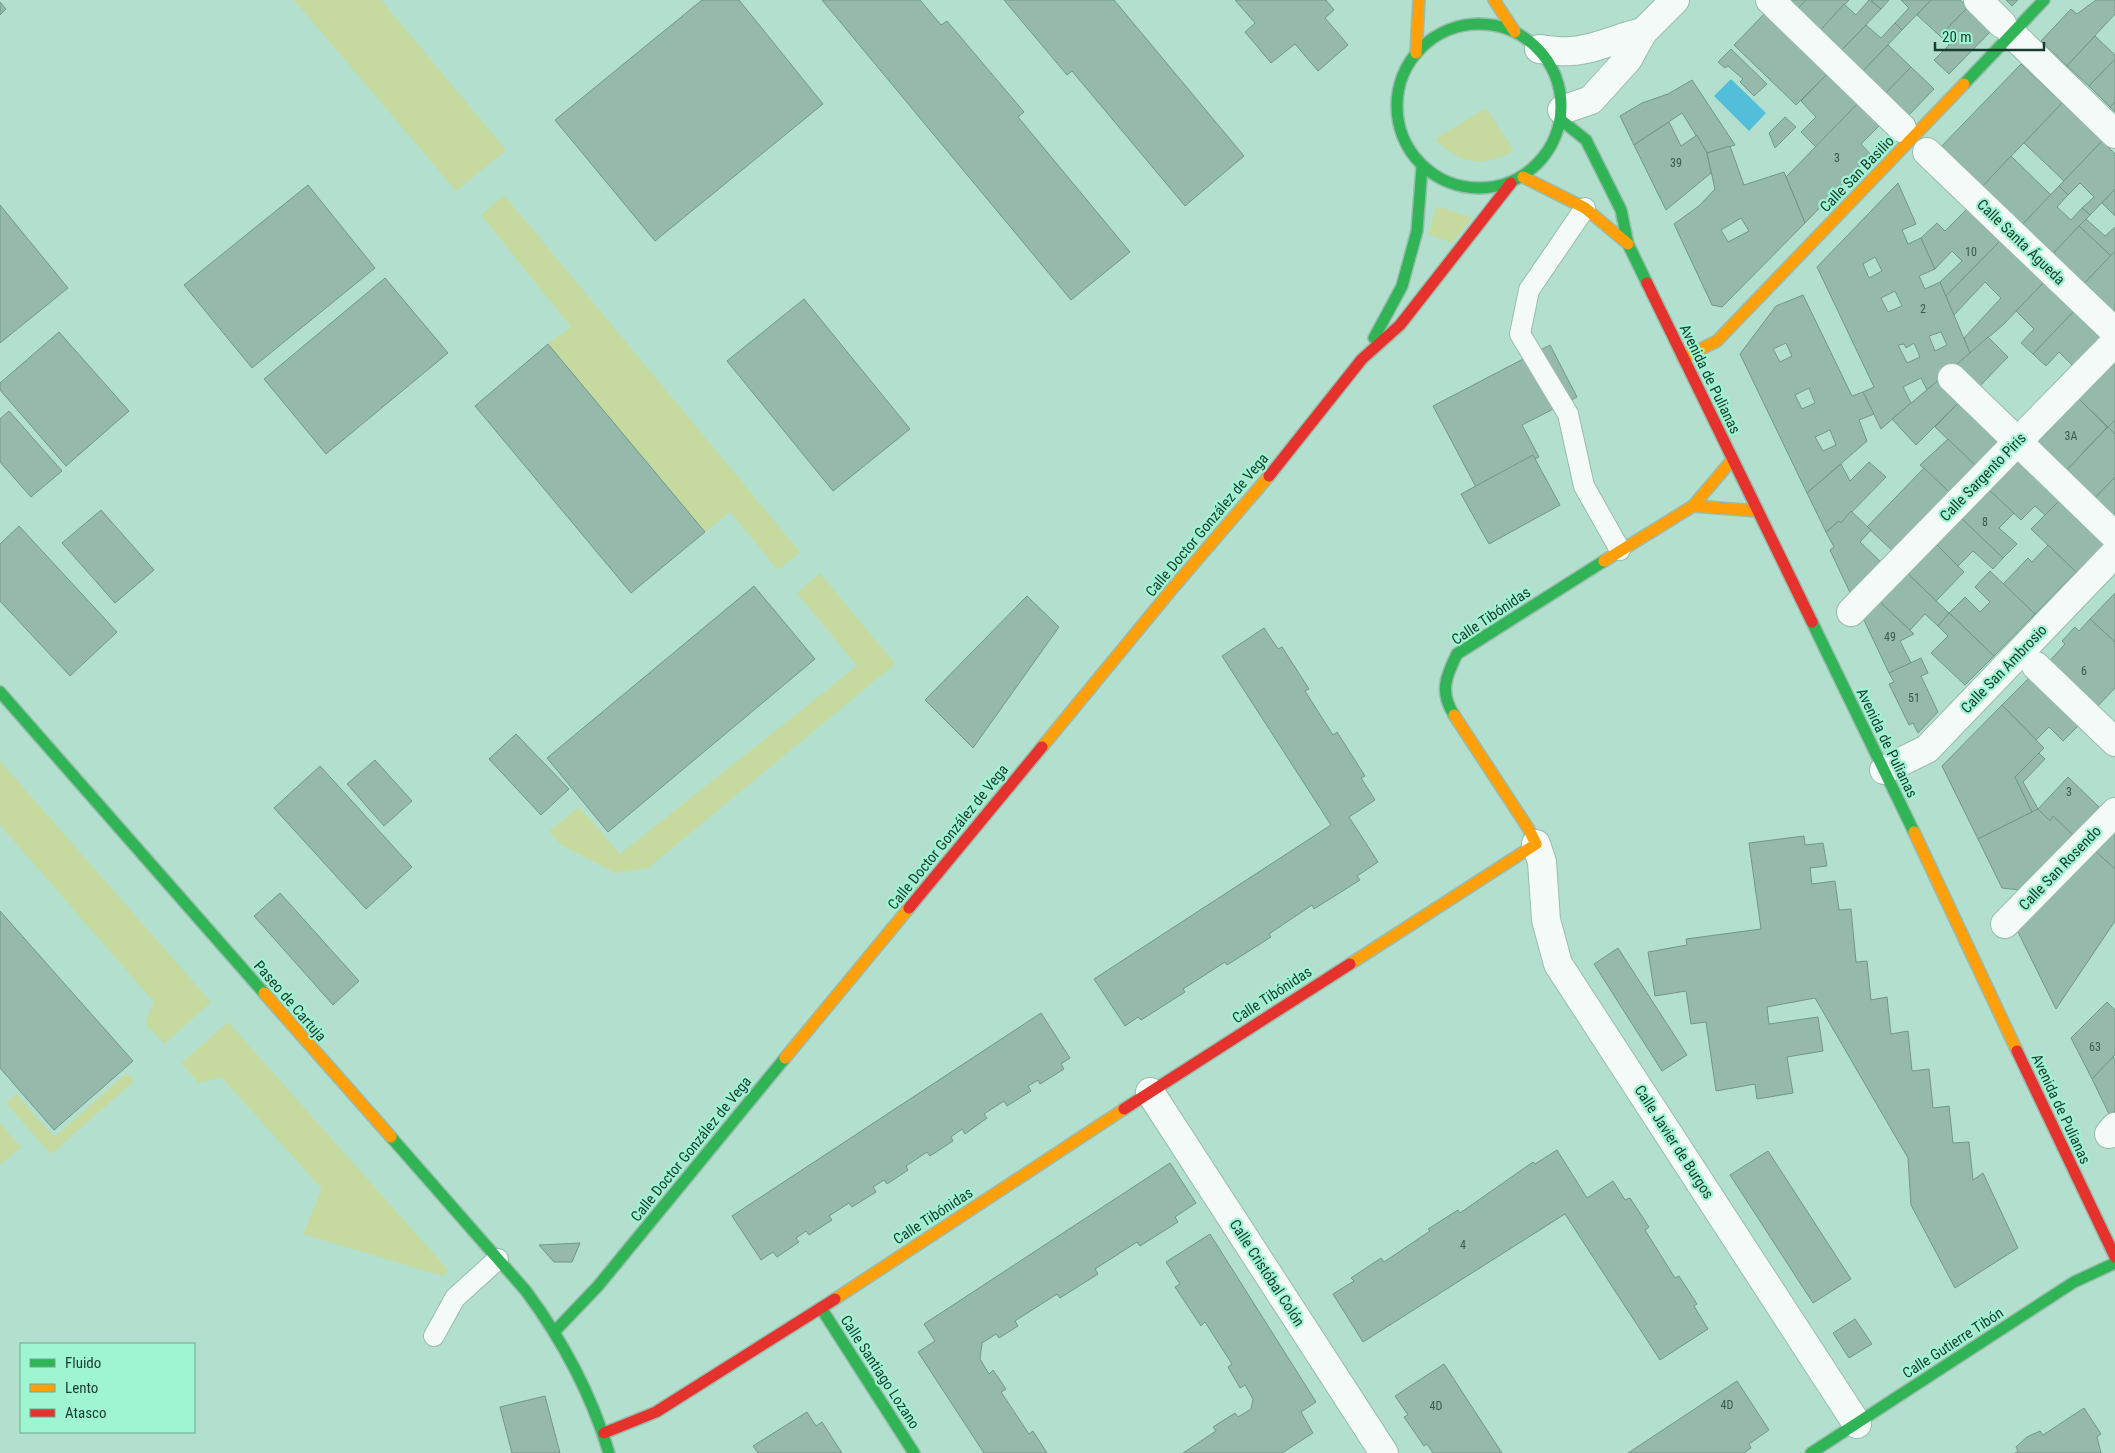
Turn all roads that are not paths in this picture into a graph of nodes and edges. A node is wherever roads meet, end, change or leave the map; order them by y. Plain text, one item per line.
1 (1419, 0) edge
2 (1494, 0) edge
3 (1675, 0) edge
4 (1770, 0) edge
5 (1978, 0) edge
6 (2044, 0) edge
7 (2007, 29) junction
8 (1516, 32) junction
9 (1643, 32) junction
10 (1539, 49) junction
11 (1416, 53) junction
12 (1561, 115) junction
13 (1902, 128) dead end
14 (2115, 134) edge
15 (1928, 152) dead end
16 (1422, 167) junction
17 (1523, 177) junction
18 (1511, 183) junction
19 (1585, 208) junction
20 (1628, 244) junction
21 (2115, 332) edge
22 (2115, 342) edge
23 (1683, 358) junction
24 (1362, 359) junction
25 (1952, 378) dead end
26 (2018, 442) junction
27 (1732, 460) junction
28 (1694, 506) junction
29 (1758, 511) junction
30 (2115, 536) edge
31 (1620, 550) junction
32 (2115, 554) edge
33 (1851, 612) dead end
34 (2036, 666) dead end
35 (0, 692) edge
36 (2115, 742) edge
37 (1884, 770) junction
38 (2115, 812) edge
39 (1536, 844) junction
40 (2005, 924) dead end
41 (1150, 1092) junction
42 (2115, 1257) edge
43 (498, 1259) junction
44 (2115, 1263) edge
45 (821, 1308) junction
46 (555, 1332) junction
47 (434, 1336) dead end
48 (1857, 1424) junction
49 (604, 1433) junction
50 (609, 1453) edge
51 (914, 1453) edge
52 (1384, 1453) edge
53 (1811, 1453) edge

1 - 11 main road
2 - 8 main road
3 - 9 street
4 - 13 street
5 - 7 street
6 - 7 main road, Calle San Basilio
7 - 14 street
7 - 23 main road, Calle San Basilio
8 - 10 main road
8 - 11 main road
9 - 10 street
9 - 12 street
10 - 12 main road
11 - 16 main road
12 - 17 main road
12 - 20 main road, Avenida de Pulianas
15 - 21 street, Calle Santa Águeda
16 - 18 main road
16 - 24 main road, Calle Doctor González de Vega
17 - 18 main road
17 - 19 main road, Avenida de Pulianas
18 - 24 main road, Calle Doctor González de Vega
19 - 20 main road, Avenida de Pulianas
19 - 31 lane
20 - 23 main road, Avenida de Pulianas
22 - 26 street, Calle Sargento Piris
23 - 27 main road, Avenida de Pulianas
24 - 46 main road, Calle Doctor González de Vega
25 - 26 street
26 - 30 street
26 - 33 street, Calle Sargento Piris
27 - 28 main road, Calle Tibónidas
27 - 29 main road, Avenida de Pulianas
28 - 29 main road
28 - 31 main road, Calle Tibónidas
29 - 37 main road, Avenida de Pulianas
31 - 39 main road, Calle Tibónidas
32 - 37 street, Calle San Ambrosio
34 - 36 street
35 - 43 main road, Paseo de Cartuja
37 - 42 main road, Avenida de Pulianas
38 - 40 street, Calle San Rosendo
39 - 41 main road, Calle Tibónidas
39 - 48 street, Calle Javier de Burgos
41 - 45 main road, Calle Tibónidas
41 - 52 street, Calle Cristóbal Colón
43 - 46 main road, Paseo de Cartuja
43 - 47 lane
44 - 48 main road, Calle Gutierre Tibón
45 - 49 main road, Calle Tibónidas
45 - 51 main road, Calle Santiago Lozano
46 - 49 main road, Paseo de Cartuja
48 - 53 main road, Calle Gutierre Tibón
49 - 50 main road, Paseo de Cartuja

